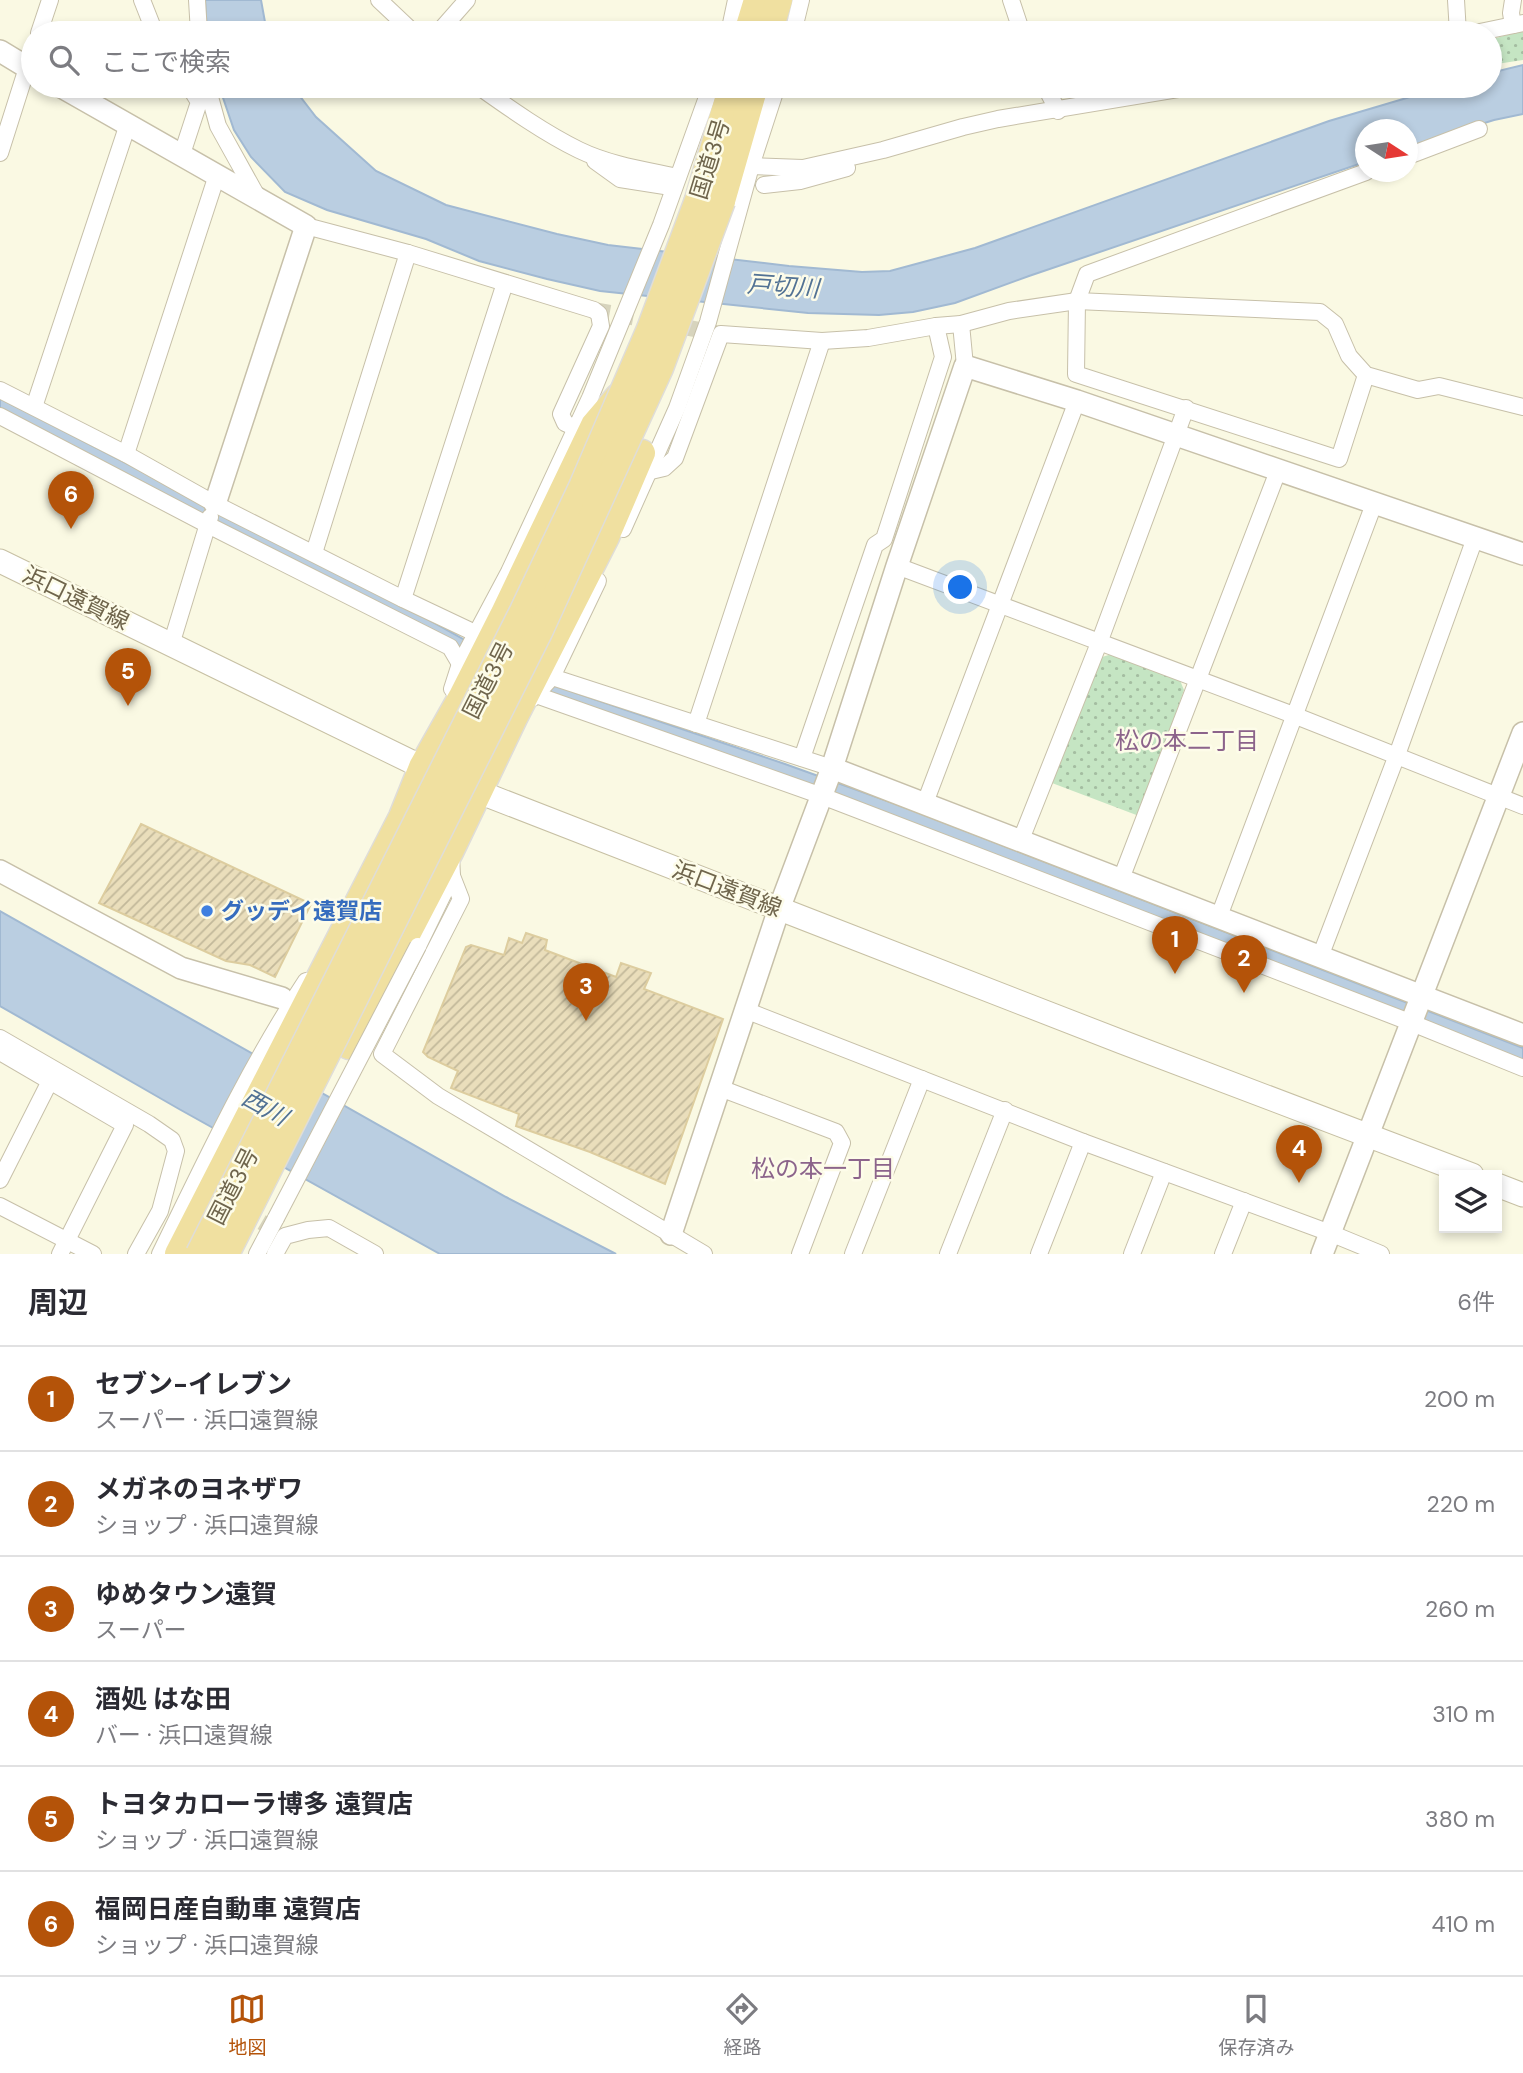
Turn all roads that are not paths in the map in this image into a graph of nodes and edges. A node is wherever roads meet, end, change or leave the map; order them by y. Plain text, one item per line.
1 (50, 0) edge
2 (142, 0) edge
3 (197, 0) edge
4 (379, 0) edge
5 (467, 0) edge
6 (736, 0) edge
7 (757, 0) edge
8 (779, 0) edge
9 (801, 0) edge
10 (1011, 0) edge
11 (1456, 0) edge
12 (1513, 0) edge
13 (43, 21) edge
14 (150, 21) edge
15 (198, 21) edge
16 (401, 21) edge
17 (449, 21) edge
18 (732, 21) edge
19 (751, 21) edge
20 (773, 21) edge
21 (796, 21) edge
22 (1018, 21) edge
23 (1457, 21) edge
24 (1518, 24) edge
25 (0, 51) edge
26 (21, 59) edge
27 (21, 92) edge
28 (81, 98) edge
29 (204, 98) edge
30 (206, 98) edge
31 (495, 98) edge
32 (706, 98) edge
33 (731, 98) edge
34 (751, 98) edge
35 (773, 98) edge
36 (1051, 98) edge
37 (1130, 98) edge
38 (1058, 111) junction
39 (128, 124) junction
40 (1479, 129) dead end
41 (883, 150) junction
42 (0, 152) edge
43 (1418, 152) edge
44 (182, 155) junction
45 (751, 166) junction
46 (217, 175) junction
47 (1355, 176) edge
48 (675, 182) junction
49 (764, 185) dead end
50 (258, 198) junction
51 (718, 210) junction
52 (306, 226) junction
53 (408, 253) junction
54 (505, 283) junction
55 (1077, 301) junction
56 (961, 324) junction
57 (936, 326) junction
58 (821, 341) junction
59 (965, 366) junction
60 (1366, 375) junction
61 (0, 390) edge
62 (624, 390) junction
63 (1077, 401) junction
64 (34, 407) junction
65 (1523, 407) edge
66 (1186, 408) junction
67 (0, 416) edge
68 (585, 427) junction
69 (1177, 436) junction
70 (126, 454) junction
71 (646, 462) junction
72 (1278, 471) junction
73 (215, 504) junction
74 (1374, 504) junction
75 (208, 525) junction
76 (1475, 538) junction
77 (314, 553) junction
78 (1523, 554) edge
79 (0, 561) edge
80 (897, 566) junction
81 (403, 599) junction
82 (1000, 605) junction
83 (477, 634) junction
84 (1099, 643) junction
85 (171, 645) junction
86 (460, 664) junction
87 (552, 677) junction
88 (1199, 679) junction
89 (536, 695) junction
90 (461, 698) junction
91 (1296, 716) junction
92 (514, 718) junction
93 (696, 724) junction
94 (1523, 733) edge
95 (1397, 755) junction
96 (802, 758) junction
97 (422, 767) junction
98 (832, 768) junction
99 (479, 792) junction
100 (821, 796) junction
101 (1498, 796) junction
102 (925, 803) junction
103 (1523, 806) edge
104 (1020, 842) junction
105 (451, 850) junction
106 (0, 871) edge
107 (452, 876) junction
108 (1121, 879) junction
109 (779, 909) junction
110 (1218, 919) junction
111 (1320, 957) junction
112 (1423, 996) junction
113 (745, 1010) junction
114 (287, 1012) junction
115 (1412, 1023) junction
116 (1523, 1035) edge
117 (0, 1038) edge
118 (0, 1052) edge
119 (1523, 1068) edge
120 (922, 1079) junction
121 (50, 1081) junction
122 (720, 1088) junction
123 (1004, 1110) junction
124 (1368, 1134) junction
125 (1083, 1142) junction
126 (1459, 1170) edge
127 (1164, 1172) junction
128 (193, 1175) junction
129 (0, 1180) edge
130 (1502, 1187) edge
131 (1523, 1195) edge
132 (1244, 1201) junction
133 (0, 1206) edge
134 (1330, 1233) junction
135 (671, 1234) junction
136 (64, 1247) edge
137 (93, 1254) edge
138 (136, 1254) edge
139 (160, 1254) edge
140 (178, 1254) edge
141 (199, 1254) edge
142 (226, 1254) edge
143 (236, 1254) edge
144 (257, 1254) edge
145 (275, 1254) edge
146 (375, 1254) edge
147 (704, 1254) edge
148 (800, 1254) edge
149 (853, 1254) edge
150 (948, 1254) edge
151 (1039, 1254) edge
152 (1132, 1254) edge
153 (1223, 1254) edge
154 (1322, 1254) edge
155 (1381, 1254) edge

1 - 13 street
2 - 14 street
3 - 15 street
4 - 16 street
5 - 17 street
6 - 18 street
7 - 19 highway
8 - 20 highway
9 - 21 street
10 - 22 street
11 - 23 street
12 - 24 street
25 - 26 street
27 - 42 street
28 - 39 street
29 - 44 street
30 - 50 street
31 - 48 street
32 - 48 street
33 - 51 highway, 国道3号
34 - 51 highway, 国道3号
35 - 45 street
36 - 38 street
37 - 38 street
38 - 41 street
39 - 44 street
39 - 64 street
40 - 43 street
41 - 45 street
41 - 49 street
44 - 46 street
45 - 51 street
46 - 50 street
46 - 70 street
47 - 55 street
48 - 68 street
50 - 52 street
51 - 62 highway, 国道3号, bridge
51 - 71 highway, bridge
51 - 71 street
51 - 142 highway, 国道3号, bridge
52 - 53 street
52 - 73 street
53 - 54 street
53 - 77 street
54 - 68 street
54 - 81 street
55 - 56 street
55 - 60 street
55 - 66 street
56 - 57 street
56 - 59 street
57 - 58 street
57 - 96 street
58 - 71 street
58 - 93 street
59 - 63 street
59 - 80 street
60 - 65 street
60 - 66 street
61 - 64 street
62 - 68 highway, bridge
62 - 141 highway, 国道3号, bridge
63 - 69 street
63 - 82 street
64 - 70 street
66 - 69 street
67 - 75 street
68 - 83 street
68 - 90 highway
69 - 72 street
69 - 84 street
70 - 73 street
71 - 87 street
71 - 92 highway
72 - 74 street
72 - 88 street
73 - 75 street
73 - 77 street
74 - 76 street
74 - 91 street
75 - 85 street
75 - 86 street
76 - 78 street
76 - 95 street
77 - 81 street
79 - 85 main road, 浜口遠賀線
80 - 82 street
80 - 98 street
81 - 83 street
82 - 84 street
82 - 102 street
83 - 86 street
84 - 88 street
84 - 104 street
85 - 97 main road, 浜口遠賀線
86 - 90 street
87 - 89 street
87 - 93 street
88 - 91 street
88 - 108 street
89 - 92 street
89 - 100 street
90 - 97 highway
91 - 95 street
91 - 110 street
92 - 99 highway
93 - 96 street
94 - 101 street
95 - 101 street
95 - 111 street
96 - 98 street
97 - 99 main road, 浜口遠賀線
97 - 114 highway
98 - 100 street
98 - 102 street
99 - 105 highway
99 - 109 main road, 浜口遠賀線
100 - 109 street
100 - 115 street
101 - 103 street
101 - 112 street
102 - 104 street
104 - 108 street
105 - 107 street
105 - 143 highway
106 - 114 street
107 - 135 street
107 - 144 street, bridge
108 - 110 street
109 - 113 street
109 - 124 main road, 浜口遠賀線
110 - 111 street
111 - 112 street
112 - 115 street
112 - 116 street
113 - 120 street
113 - 122 street
114 - 128 highway
115 - 119 street
115 - 124 street
117 - 128 street
118 - 121 street
120 - 123 street
120 - 149 street
121 - 129 street
121 - 136 street
122 - 135 street
122 - 148 street
123 - 125 street
123 - 150 street
124 - 126 main road, 浜口遠賀線
124 - 134 street
125 - 127 street
125 - 151 street
127 - 132 street
127 - 152 street
128 - 138 street
128 - 139 street
128 - 140 highway
130 - 131 main road
132 - 134 street
132 - 153 street
133 - 136 street
134 - 154 street
134 - 155 street
135 - 147 street
136 - 137 street
145 - 146 street

